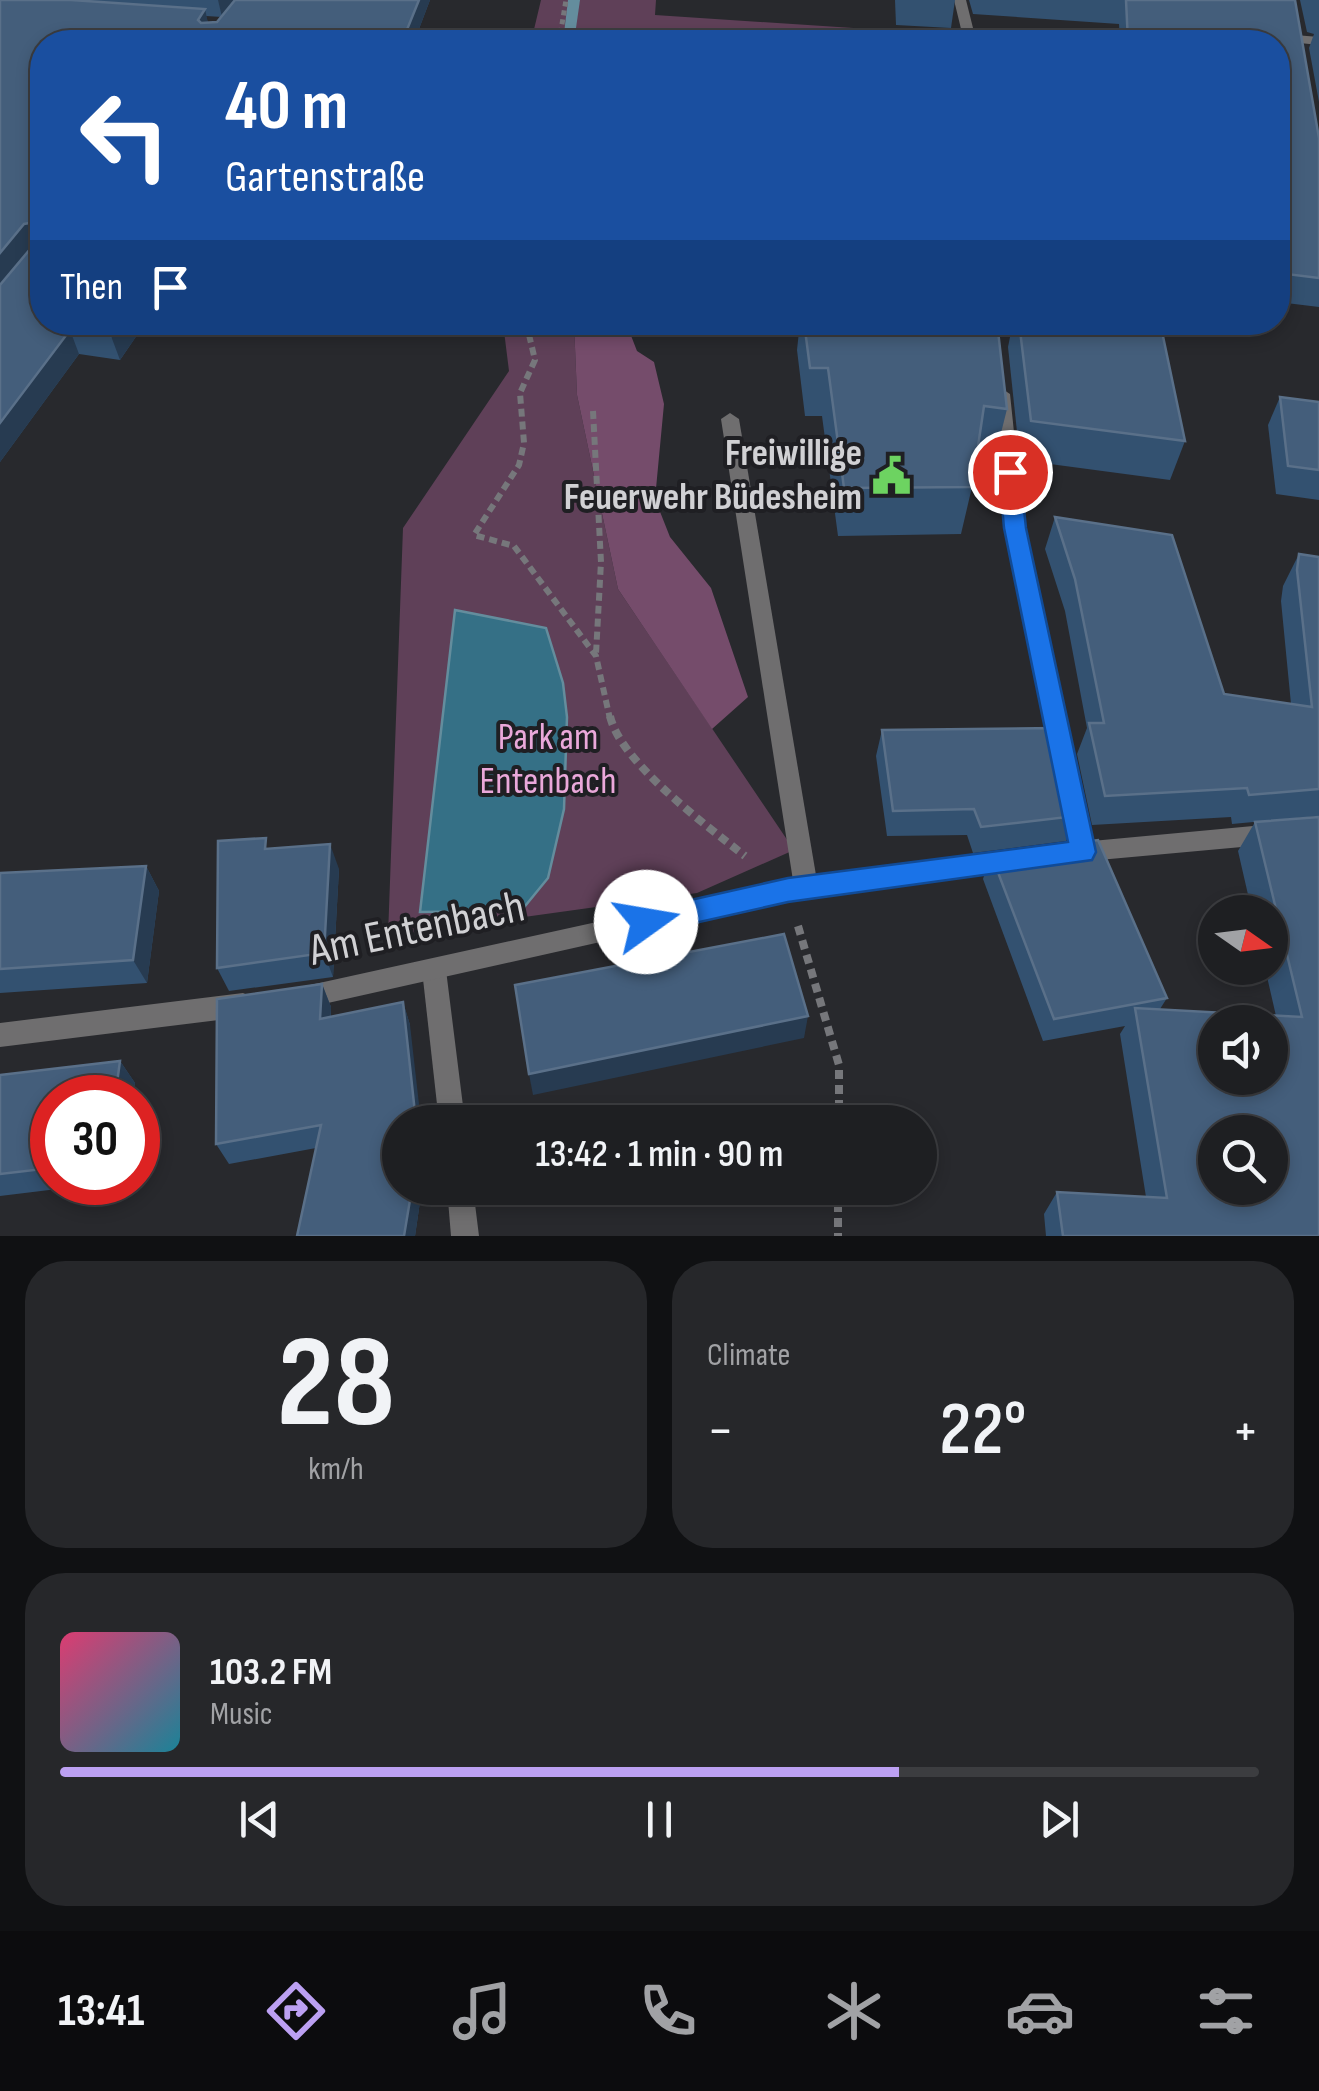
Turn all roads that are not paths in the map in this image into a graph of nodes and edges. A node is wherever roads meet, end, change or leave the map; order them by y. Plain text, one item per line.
1 (960, 0) edge
2 (966, 30) edge
3 (1319, 41) edge
4 (1298, 56) edge
5 (999, 374) edge
6 (730, 420) dead end
7 (1319, 830) edge
8 (1063, 854) junction
9 (797, 889) junction
10 (434, 970) junction
11 (0, 1035) edge
12 (450, 1105) edge
13 (462, 1205) edge
14 (465, 1236) edge

1 - 2 street
3 - 4 street
5 - 8 street
6 - 9 street
7 - 8 street, Am Entenbach
8 - 9 street, Am Entenbach
9 - 10 street, Am Entenbach
10 - 11 street, Am Entenbach
10 - 12 street
13 - 14 street

